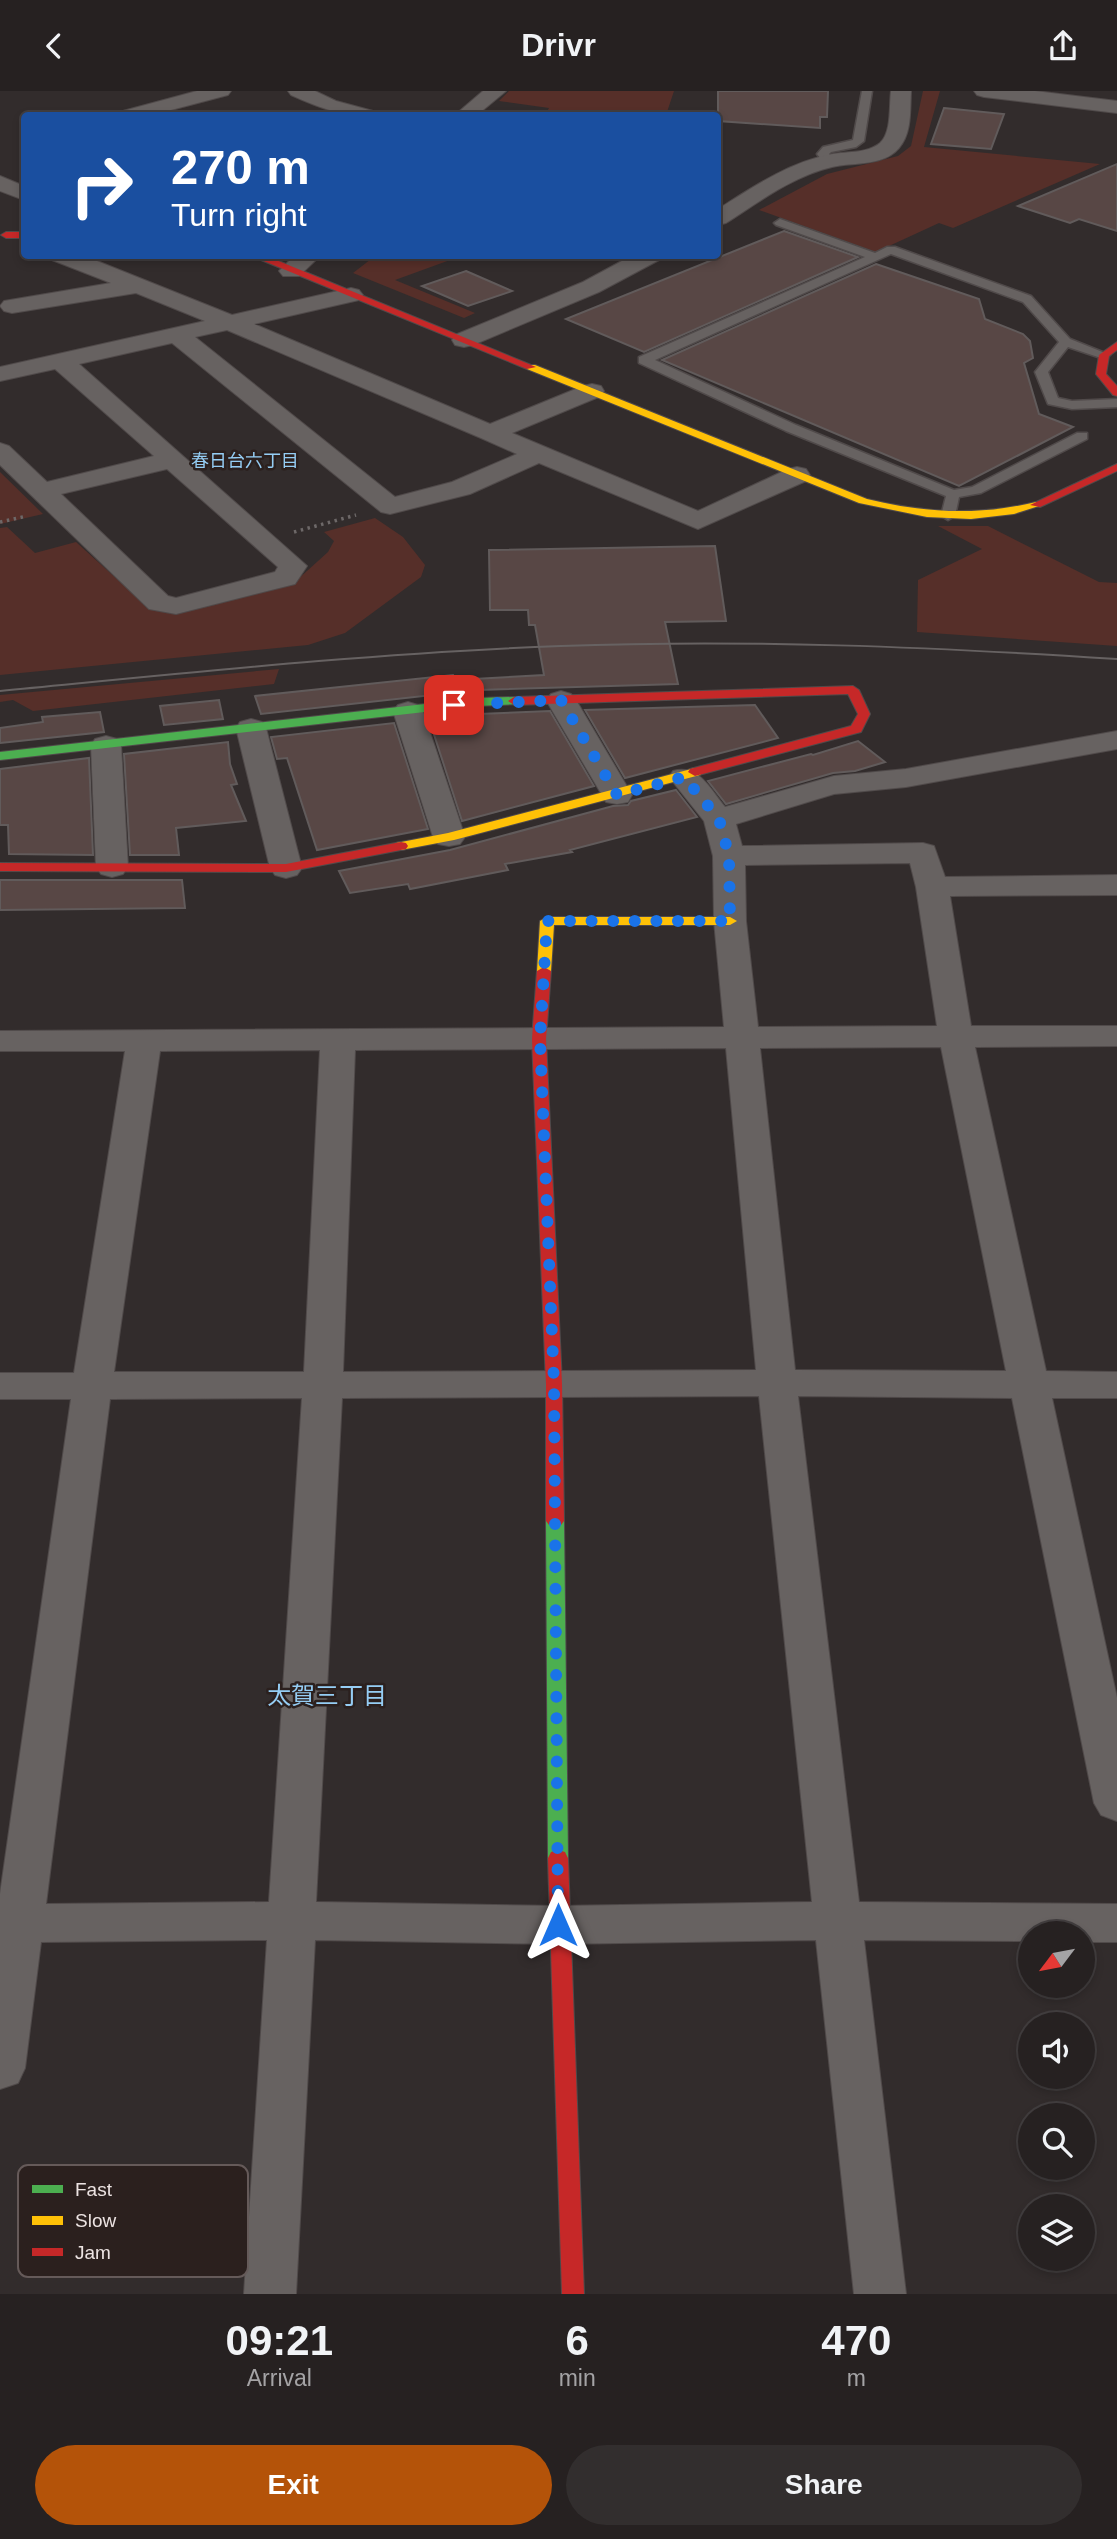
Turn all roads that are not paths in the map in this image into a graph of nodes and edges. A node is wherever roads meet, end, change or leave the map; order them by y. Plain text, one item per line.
1 (220, 91) edge
2 (298, 91) edge
3 (496, 91) edge
4 (867, 91) edge
5 (901, 91) edge
6 (984, 91) edge
7 (1074, 96) edge
8 (1117, 107) edge
9 (140, 110) edge
10 (346, 112) edge
11 (469, 112) edge
12 (829, 162) junction
13 (0, 183) edge
14 (21, 193) edge
15 (721, 216) edge
16 (780, 223) dead end
17 (876, 257) junction
18 (70, 259) edge
19 (263, 259) edge
20 (305, 259) edge
21 (644, 259) edge
22 (291, 271) junction
23 (140, 286) junction
24 (351, 295) junction
25 (6, 308) edge
26 (229, 322) junction
27 (176, 334) junction
28 (464, 340) junction
29 (1066, 342) junction
30 (1111, 350) edge
31 (60, 360) junction
32 (0, 373) edge
33 (592, 391) junction
34 (1117, 393) edge
35 (1117, 403) edge
36 (491, 433) junction
37 (1082, 436) dead end
38 (0, 451) edge
39 (538, 454) junction
40 (172, 460) junction
41 (1117, 467) edge
42 (797, 475) junction
43 (42, 491) junction
44 (953, 494) junction
45 (948, 516) junction
46 (561, 700) junction
47 (408, 711) junction
48 (251, 728) junction
49 (1117, 740) edge
50 (106, 745) junction
51 (0, 756) edge
52 (684, 777) junction
53 (617, 795) junction
54 (719, 819) junction
55 (449, 837) junction
56 (729, 856) junction
57 (0, 867) edge
58 (112, 867) junction
59 (286, 868) junction
60 (1117, 885) edge
61 (932, 887) junction
62 (730, 921) junction
63 (1117, 1036) edge
64 (338, 1038) junction
65 (956, 1038) junction
66 (540, 1039) junction
67 (744, 1039) junction
68 (144, 1040) junction
69 (0, 1041) edge
70 (777, 1383) junction
71 (554, 1384) junction
72 (1117, 1385) edge
73 (0, 1386) edge
74 (323, 1386) junction
75 (1031, 1386) junction
76 (92, 1387) junction
77 (1117, 1803) edge
78 (293, 1921) junction
79 (836, 1921) junction
80 (9, 1923) edge
81 (1117, 1923) edge
82 (558, 1925) junction
83 (0, 2067) edge
84 (270, 2294) edge
85 (573, 2294) edge
86 (880, 2294) edge

1 - 9 street
2 - 10 street
3 - 11 street
4 - 12 lane
5 - 12 street
6 - 7 street
7 - 8 street
12 - 15 street
13 - 14 street
16 - 17 lane
17 - 29 lane
17 - 44 lane
18 - 23 street
19 - 22 street
20 - 22 street
21 - 28 street
22 - 24 street
23 - 25 street
23 - 26 street
24 - 26 street
24 - 28 street
26 - 27 street
26 - 36 street
27 - 31 street
27 - 39 street
28 - 33 street
29 - 30 lane
29 - 35 lane
30 - 34 street
31 - 32 street
31 - 40 street
33 - 36 street
33 - 42 street
36 - 39 street
37 - 44 lane
38 - 43 street
39 - 42 street
40 - 43 street
40 - 43 street
41 - 45 street
42 - 45 street
44 - 45 lane
46 - 47 street
46 - 52 street
46 - 53 street
47 - 48 street
47 - 55 street
48 - 50 street
48 - 59 street
49 - 54 street
50 - 51 street
50 - 58 street
52 - 53 street
52 - 54 street
53 - 55 street
54 - 56 street
55 - 59 street
56 - 61 street
56 - 62 street
57 - 58 street
58 - 59 street
60 - 61 street
61 - 65 street
62 - 66 street
62 - 67 street
63 - 65 street
64 - 66 street
64 - 68 street
64 - 74 street
65 - 67 street
65 - 75 street
66 - 67 street
66 - 71 street
67 - 70 street
68 - 69 street
68 - 76 street
70 - 71 street
70 - 75 street
70 - 79 street
71 - 74 street
71 - 82 street
72 - 75 street
73 - 76 street
74 - 76 street
74 - 78 street
75 - 77 street
76 - 80 street
78 - 80 street
78 - 82 street
78 - 84 street
79 - 81 street
79 - 82 street
79 - 86 street
80 - 83 street
82 - 85 street

